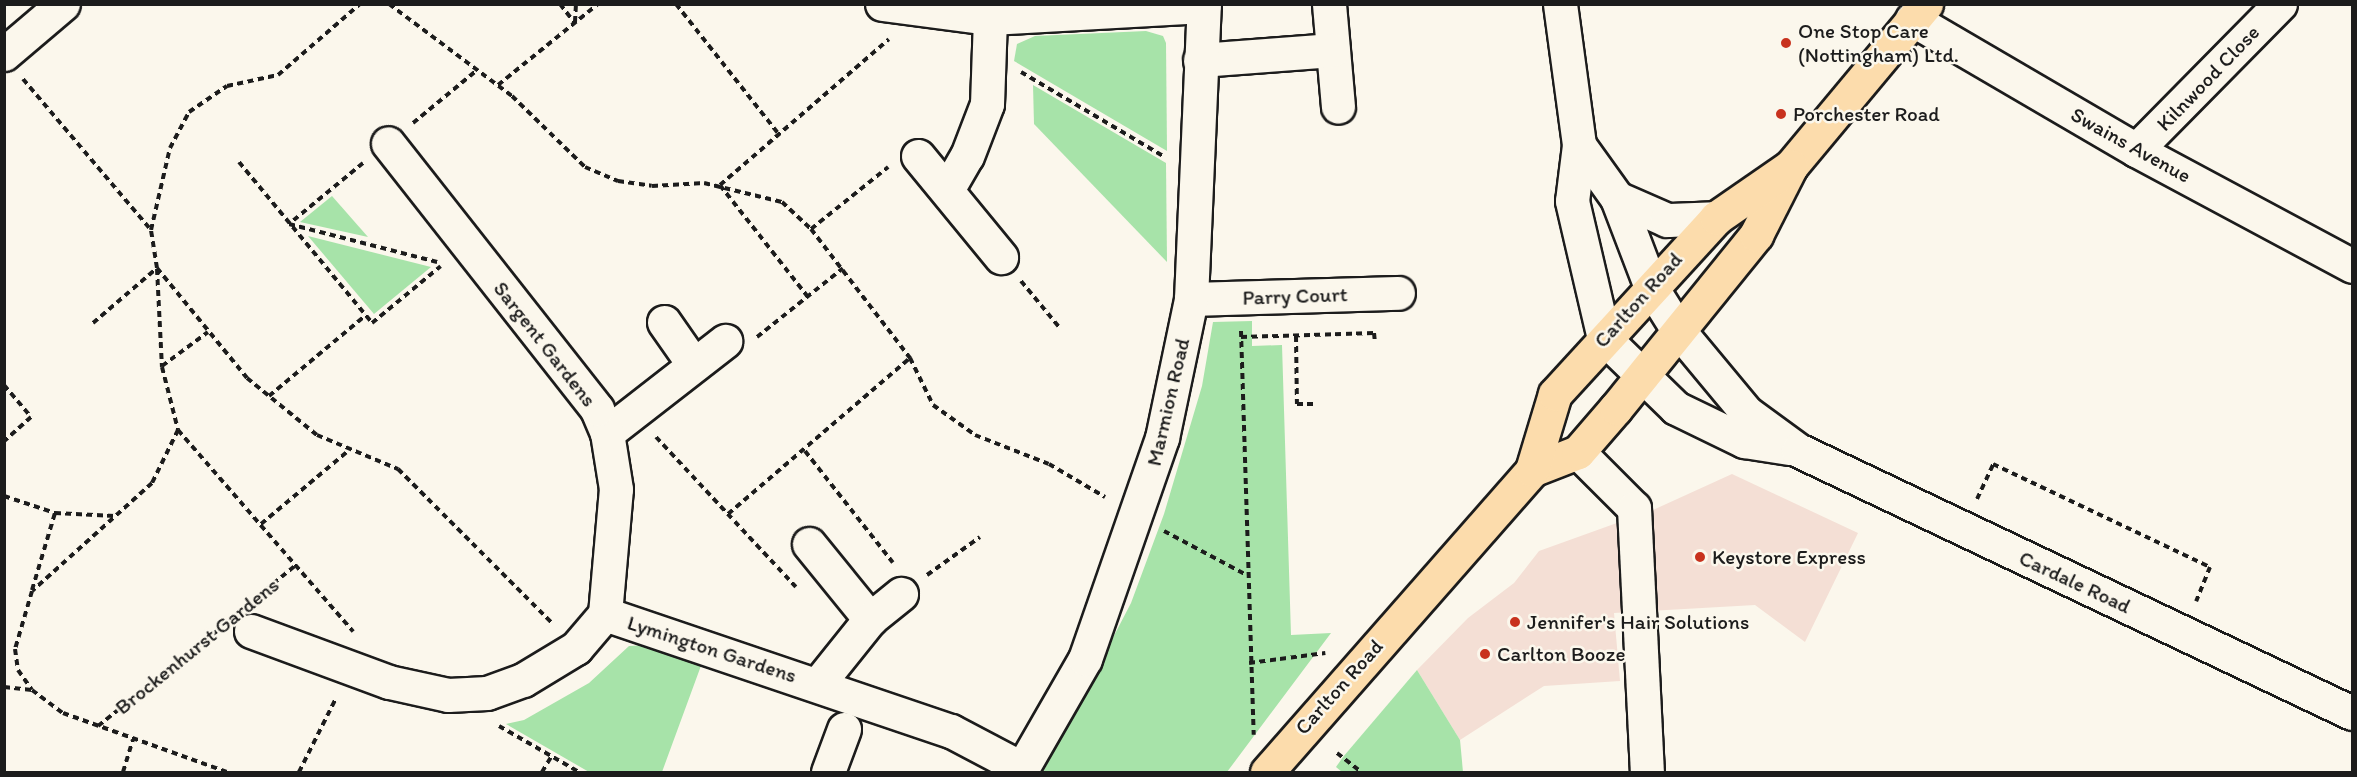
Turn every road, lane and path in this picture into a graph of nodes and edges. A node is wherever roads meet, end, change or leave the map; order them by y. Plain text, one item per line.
1 (63, 4) edge
2 (360, 4) edge
3 (389, 4) edge
4 (560, 4) edge
5 (576, 4) edge
6 (597, 4) edge
7 (676, 4) edge
8 (882, 4) edge
9 (1329, 4) edge
10 (1560, 4) edge
11 (2280, 4) edge
12 (1204, 5) edge
13 (922, 12) junction
14 (1919, 12) edge
15 (990, 18) junction
16 (575, 23) junction
17 (1333, 50) junction
18 (991, 55) junction
19 (1200, 60) junction
20 (11, 64) edge
21 (477, 70) junction
22 (498, 85) junction
23 (1338, 107) dead end
24 (778, 133) junction
25 (388, 143) junction
26 (1579, 145) junction
27 (2136, 150) junction
28 (918, 156) joint
29 (239, 162) dead end
30 (1791, 166) junction
31 (1199, 177) junction
32 (720, 186) junction
33 (946, 190) junction
34 (1617, 198) junction
35 (1716, 218) junction
36 (289, 224) junction
37 (811, 229) junction
38 (151, 230) junction
39 (1001, 256) joint
40 (2352, 266) edge
41 (157, 268) junction
42 (843, 268) junction
43 (1651, 287) junction
44 (1398, 293) dead end
45 (808, 297) junction
46 (1241, 298) junction
47 (1191, 299) junction
48 (366, 315) junction
49 (664, 322) dead end
50 (93, 323) dead end
51 (1059, 327) dead end
52 (1678, 330) junction
53 (208, 332) junction
54 (1296, 336) junction
55 (1242, 337) junction
56 (1604, 338) junction
57 (725, 341) joint
58 (1375, 343) dead end
59 (910, 358) junction
60 (694, 365) junction
61 (162, 367) junction
62 (1640, 378) junction
63 (4, 385) edge
64 (269, 396) junction
65 (1313, 404) dead end
66 (635, 412) junction
67 (178, 430) junction
68 (608, 433) junction
69 (4, 441) edge
70 (1798, 450) junction
71 (348, 451) junction
72 (805, 451) junction
73 (1578, 452) junction
74 (1532, 470) junction
75 (1984, 482) dead end
76 (4, 496) edge
77 (55, 513) junction
78 (728, 514) junction
79 (115, 516) junction
80 (1138, 517) junction
81 (261, 524) junction
82 (980, 537) dead end
83 (809, 544) dead end
84 (890, 559) dead end
85 (296, 565) junction
86 (1245, 574) junction
87 (2204, 584) dead end
88 (912, 586) joint
89 (32, 591) junction
90 (802, 594) dead end
91 (605, 614) junction
92 (244, 618) junction
93 (870, 619) junction
94 (576, 648) junction
95 (1325, 653) dead end
96 (1249, 663) junction
97 (351, 668) junction
98 (388, 682) junction
99 (818, 684) junction
100 (4, 687) edge
101 (32, 690) junction
102 (467, 694) junction
103 (2352, 713) edge
104 (98, 726) junction
105 (844, 729) dead end
106 (134, 740) junction
107 (1337, 753) dead end
108 (551, 757) junction
109 (1261, 758) edge
110 (1022, 771) edge
111 (123, 772) edge
112 (227, 772) edge
113 (299, 772) edge
114 (542, 772) edge
115 (579, 772) edge
116 (828, 772) edge
117 (1361, 772) edge
118 (1647, 772) edge

1 - 20 street
2 - 38 path
3 - 21 path
4 - 16 path
5 - 16 path
6 - 16 path
7 - 24 path
8 - 13 street
9 - 17 street
10 - 26 street
11 - 27 street, Kilnwood Close
12 - 15 street
12 - 19 street, Marmion Road
13 - 15 street
13 - 24 path
14 - 27 street, Swains Avenue
14 - 30 main road, Carlton Road
15 - 18 street
16 - 22 path
17 - 19 street
17 - 23 street
18 - 31 path
18 - 33 street
19 - 31 street, Marmion Road
20 - 38 path
21 - 22 path
21 - 25 path
22 - 32 path
24 - 32 path
25 - 36 path
25 - 68 street, Sargent Gardens
26 - 34 street
26 - 56 street
27 - 40 street, Swains Avenue
28 - 33 street
28 - 37 path
29 - 36 path
30 - 35 main road, Carlton Road
30 - 52 main road, Carlton Road
31 - 47 street, Marmion Road
32 - 37 path
32 - 45 path
33 - 39 street
34 - 35 street
34 - 43 street
35 - 43 main road, Carlton Road
36 - 48 path
36 - 48 path
37 - 42 path
38 - 41 path, Brockenhurst Gardens
39 - 51 path
41 - 50 path
41 - 53 path
41 - 61 path, Brockenhurst Gardens
42 - 45 path
42 - 59 path
43 - 52 street
43 - 56 main road, Carlton Road
44 - 46 street, Parry Court
45 - 57 path
46 - 47 street, Parry Court
46 - 55 path
47 - 80 street, Marmion Road
48 - 64 path
49 - 60 street
52 - 62 main road, Carlton Road
52 - 70 street, Cardale Road
53 - 61 path
53 - 64 path
54 - 55 path
54 - 58 path
54 - 65 path
55 - 86 path
56 - 62 street
56 - 74 main road, Carlton Road
57 - 60 street
59 - 72 path
59 - 80 path
60 - 66 street
61 - 67 path, Brockenhurst Gardens
62 - 70 street, Cardale Road
62 - 73 main road, Carlton Road
63 - 69 path
64 - 71 path
66 - 68 street
66 - 78 path
67 - 79 path
67 - 81 path, Brockenhurst Gardens
68 - 91 street, Sargent Gardens
70 - 103 street, Cardale Road
71 - 81 path
71 - 94 path
72 - 78 path
72 - 84 path
73 - 74 main road, Carlton Road
73 - 118 street
74 - 109 main road, Carlton Road
75 - 87 path
76 - 77 path
77 - 79 path
77 - 89 path, Brockenhurst Gardens
78 - 90 path
79 - 89 path
80 - 86 path
80 - 110 street, Marmion Road
81 - 85 path, Brockenhurst Gardens
82 - 88 path
83 - 93 street
85 - 92 path, Brockenhurst Gardens
85 - 98 path, Brockenhurst Gardens
86 - 96 path
88 - 93 street, Lymington Gardens
89 - 101 path, Brockenhurst Gardens
91 - 94 street, Brockenhurst Gardens
91 - 99 street, Lymington Gardens
92 - 97 street, Brockenhurst Gardens
92 - 104 path, Brockenhurst Gardens
93 - 99 street, Lymington Gardens
94 - 102 street, Brockenhurst Gardens
95 - 96 path
96 - 109 path
97 - 98 street, Brockenhurst Gardens
97 - 113 path
98 - 102 street, Brockenhurst Gardens
99 - 110 street, Lymington Gardens
100 - 101 path
101 - 104 path, Brockenhurst Gardens
102 - 108 path
104 - 106 path, Brockenhurst Gardens
105 - 116 street
106 - 111 path
106 - 112 path, Brockenhurst Gardens
107 - 117 path
108 - 114 path
108 - 115 path

